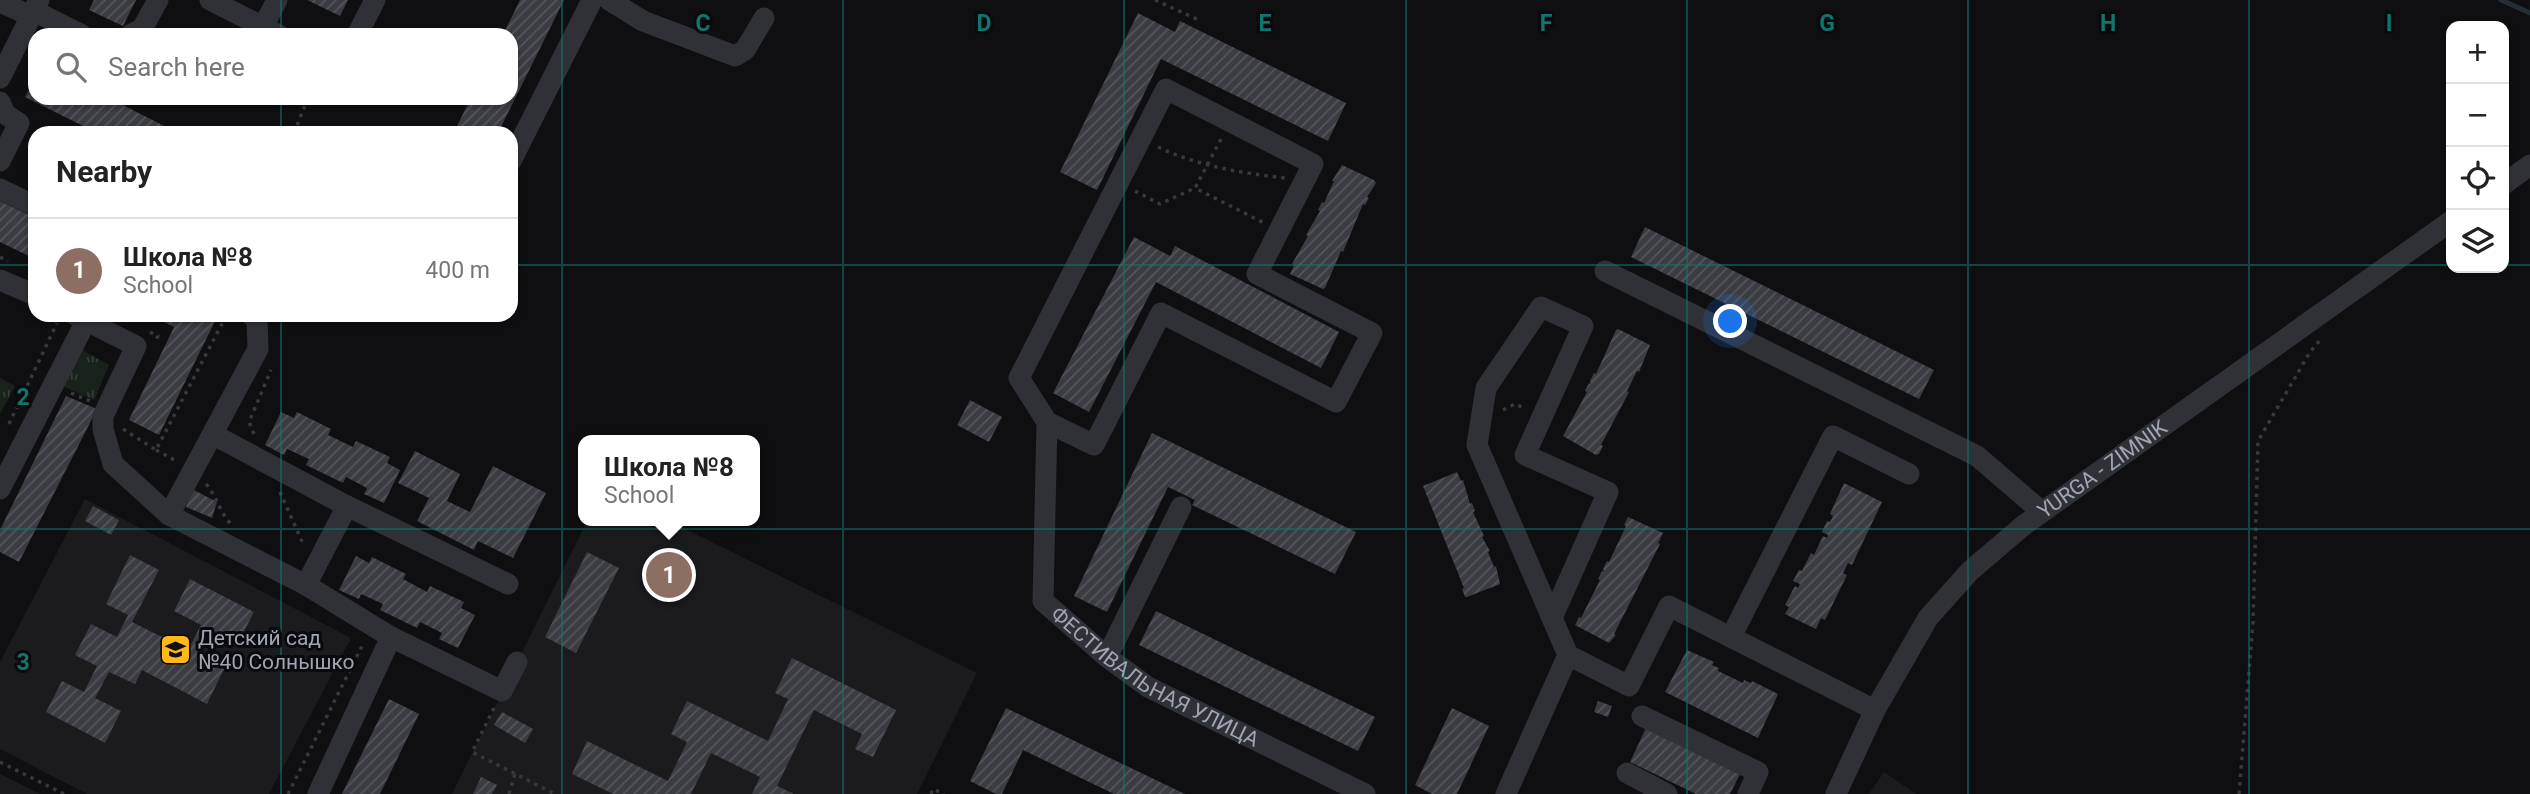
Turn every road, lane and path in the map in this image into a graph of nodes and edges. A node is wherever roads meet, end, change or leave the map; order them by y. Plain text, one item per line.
1 (158, 0) edge
2 (210, 0) edge
3 (277, 0) edge
4 (375, 0) edge
5 (592, 0) edge
6 (609, 0) edge
7 (1155, 0) edge
8 (0, 2) edge
9 (35, 9) edge
10 (764, 18) dead end
11 (1199, 20) dead end
12 (69, 28) edge
13 (143, 28) edge
14 (265, 28) edge
15 (272, 28) edge
16 (361, 28) edge
17 (0, 78) edge
18 (0, 102) edge
19 (305, 105) edge
20 (1230, 122) junction
21 (19, 123) junction
22 (297, 126) edge
23 (28, 128) edge
24 (1141, 138) junction
25 (518, 147) edge
26 (0, 161) edge
27 (1207, 165) junction
28 (2530, 165) edge
29 (1305, 180) junction
30 (2509, 180) edge
31 (1118, 182) junction
32 (1195, 188) junction
33 (0, 189) edge
34 (28, 203) edge
35 (2446, 225) edge
36 (1279, 231) junction
37 (1605, 271) dead end
38 (0, 280) edge
39 (28, 292) edge
40 (58, 322) edge
41 (79, 322) edge
42 (89, 322) edge
43 (255, 322) edge
44 (2326, 332) dead end
45 (1542, 416) junction
46 (1480, 421) junction
47 (1047, 422) junction
48 (6, 432) dead end
49 (214, 435) junction
50 (195, 471) junction
51 (1909, 474) dead end
52 (0, 489) edge
53 (347, 506) junction
54 (1181, 507) dead end
55 (2042, 512) junction
56 (169, 514) junction
57 (234, 527) dead end
58 (508, 584) dead end
59 (306, 585) junction
60 (1552, 618) junction
61 (371, 627) junction
62 (391, 637) junction
63 (1731, 637) junction
64 (1568, 655) junction
65 (1107, 657) junction
66 (517, 662) dead end
67 (502, 691) junction
68 (1875, 710) junction
69 (1642, 716) dead end
70 (0, 762) edge
71 (515, 774) junction
72 (1627, 774) dead end
73 (64, 794) edge
74 (288, 794) edge
75 (318, 794) edge
76 (509, 794) edge
77 (555, 794) edge
78 (931, 794) edge
79 (944, 794) edge
80 (1366, 794) edge
81 (1506, 794) edge
82 (1667, 794) edge
83 (1748, 794) edge
84 (1836, 794) edge
85 (2239, 794) edge

1 - 13 street
2 - 14 street
3 - 15 street
4 - 16 street
5 - 25 street
6 - 10 street
7 - 11 path
8 - 9 street
9 - 12 street
9 - 17 street
18 - 21 street
19 - 22 path
20 - 24 street
20 - 27 path
20 - 29 street
21 - 23 street
21 - 26 street
24 - 27 path
24 - 31 street
27 - 29 path
27 - 32 path
28 - 30 street
29 - 36 street
31 - 32 path
31 - 47 street
32 - 36 path
33 - 34 street
35 - 55 street, YURGA - ZIMNIK
36 - 47 street
37 - 55 street
38 - 39 street
40 - 48 path
41 - 52 street
42 - 56 street
43 - 49 street
44 - 85 path
45 - 46 path
45 - 46 street
45 - 60 street
46 - 60 street
47 - 65 street, ФЕСТИВАЛЬНАЯ УЛИЦА
49 - 50 street
49 - 53 street
50 - 56 street
50 - 57 path
51 - 63 street
53 - 58 street
53 - 59 street
54 - 65 street
55 - 68 street, YURGA - ZIMNIK
56 - 59 street
59 - 61 street
60 - 64 street
61 - 62 street
61 - 74 path
62 - 67 street
62 - 75 street
63 - 64 street
63 - 68 street
64 - 81 street
65 - 80 street, ФЕСТИВАЛЬНАЯ УЛИЦА
66 - 67 street
67 - 71 path
68 - 84 street, YURGA - ZIMNIK
69 - 83 street
70 - 73 path
71 - 76 path
71 - 77 path
72 - 82 street
78 - 79 path

